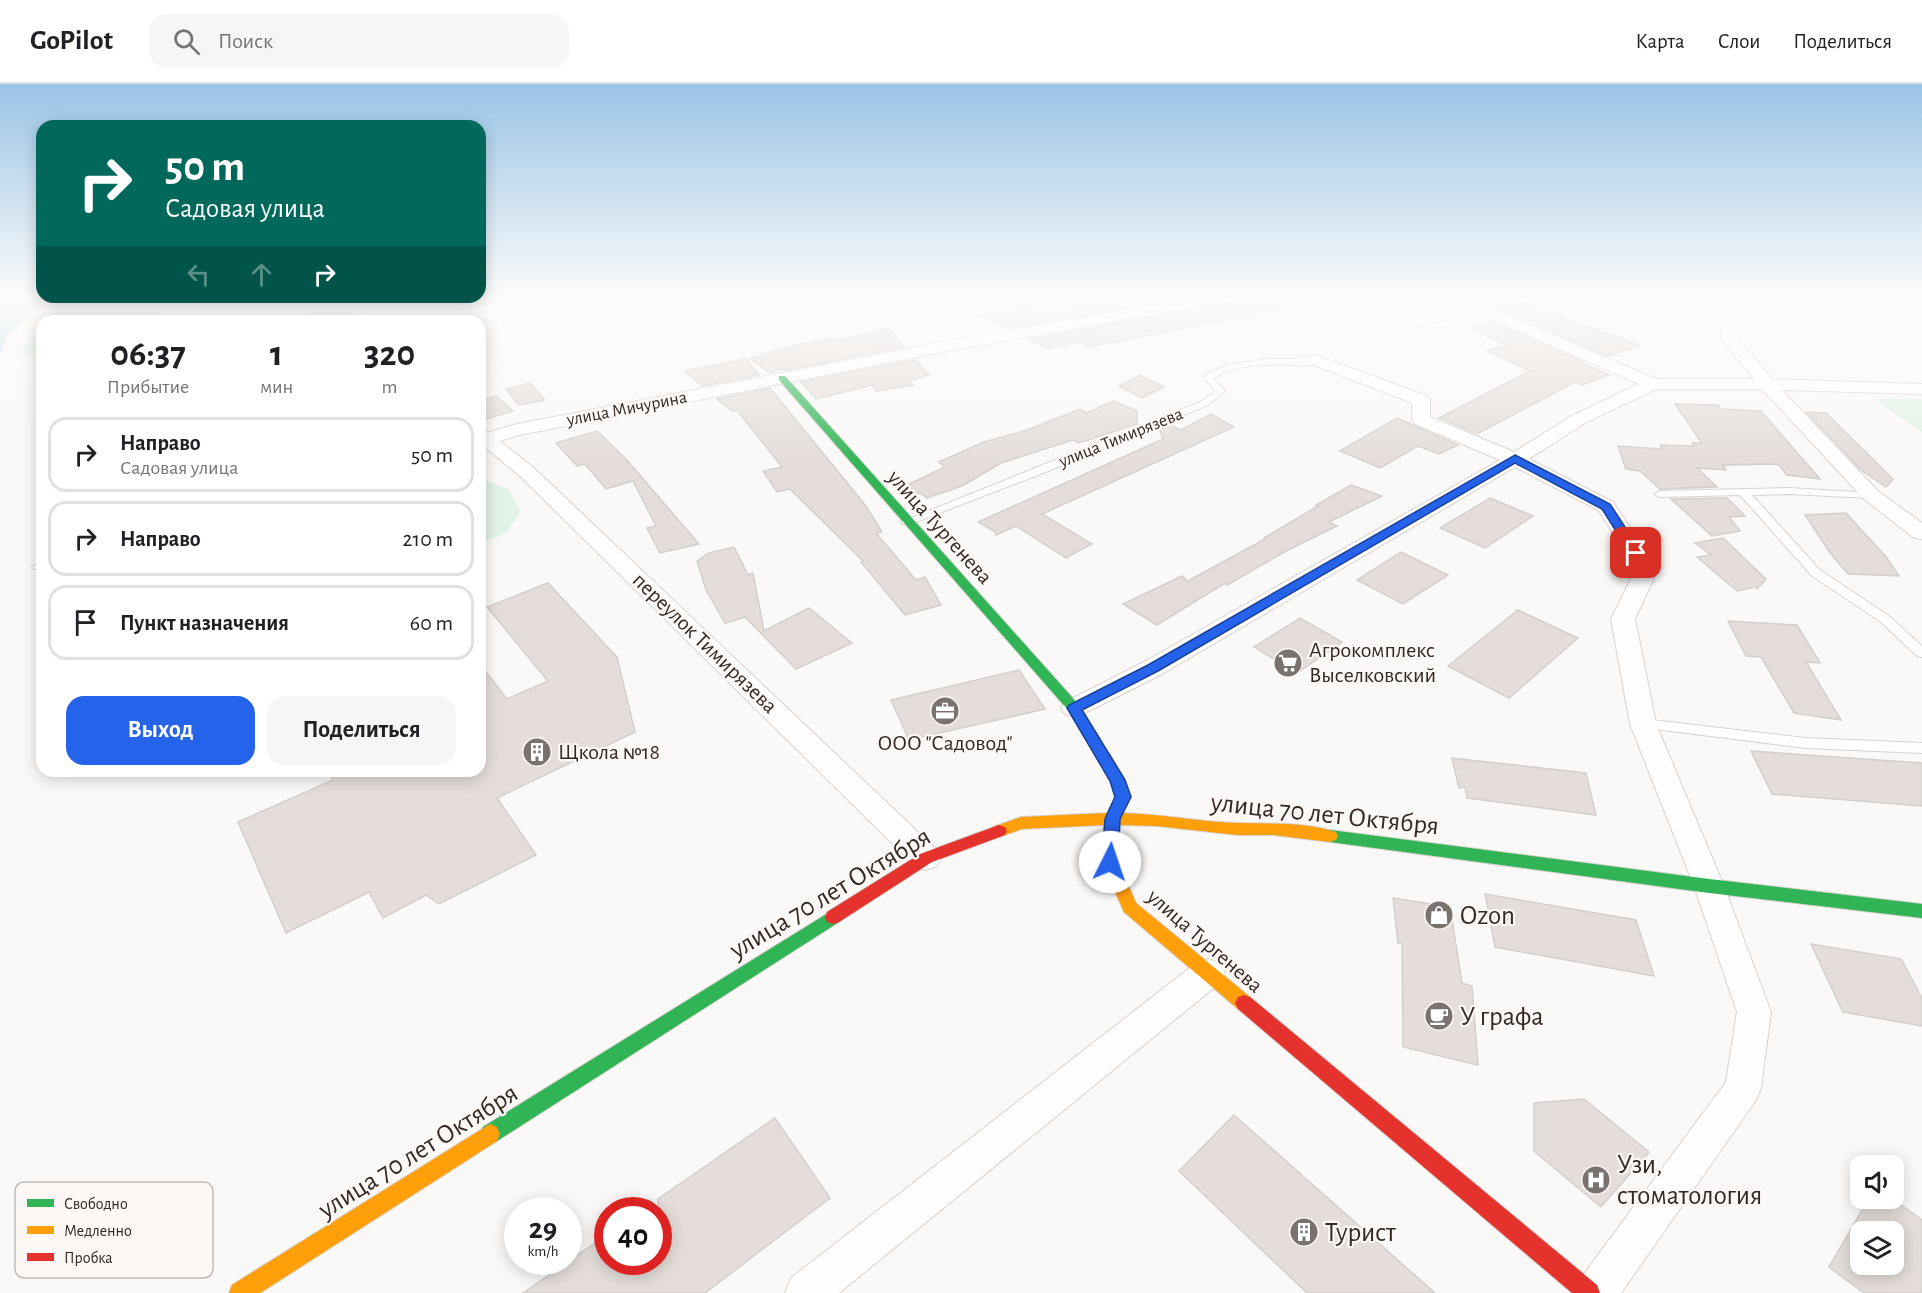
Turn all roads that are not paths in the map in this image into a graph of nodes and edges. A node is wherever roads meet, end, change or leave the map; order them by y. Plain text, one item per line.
1 (910, 353) edge
2 (1583, 353) edge
3 (1741, 353) edge
4 (1305, 362) joint
5 (782, 378) junction
6 (1653, 384) junction
7 (1767, 384) junction
8 (1922, 389) edge
9 (486, 436) edge
10 (486, 438) edge
11 (1515, 459) junction
12 (1743, 492) junction
13 (1659, 494) dead end
14 (1871, 495) junction
15 (907, 522) junction
16 (1922, 532) edge
17 (1922, 653) edge
18 (1074, 708) junction
19 (1643, 724) junction
20 (1922, 748) edge
21 (1112, 819) junction
22 (926, 858) junction
23 (1709, 886) junction
24 (1922, 910) edge
25 (1209, 973) junction
26 (240, 1293) edge
27 (806, 1293) edge
28 (1589, 1293) edge
29 (1596, 1293) edge

1 - 5 street, улица Мичурина
2 - 6 street
3 - 7 street
4 - 11 street
4 - 15 lane, улица Тимирязева
5 - 9 street, улица Мичурина
5 - 15 street, улица Тургенева
6 - 7 street
6 - 11 street
7 - 8 street
7 - 14 street
10 - 22 street, переулок Тимирязева
11 - 18 street
11 - 19 street
12 - 13 lane
12 - 14 lane
12 - 17 lane
14 - 16 street
15 - 18 street, улица Тургенева
18 - 21 street, улица Тургенева
19 - 20 lane
19 - 23 street
21 - 22 street, улица 70 лет Октября
21 - 23 street, улица 70 лет Октября
21 - 25 street, улица Тургенева
22 - 26 street, улица 70 лет Октября
23 - 24 street, улица 70 лет Октября
23 - 29 street
25 - 27 street
25 - 28 street, улица Тургенева

